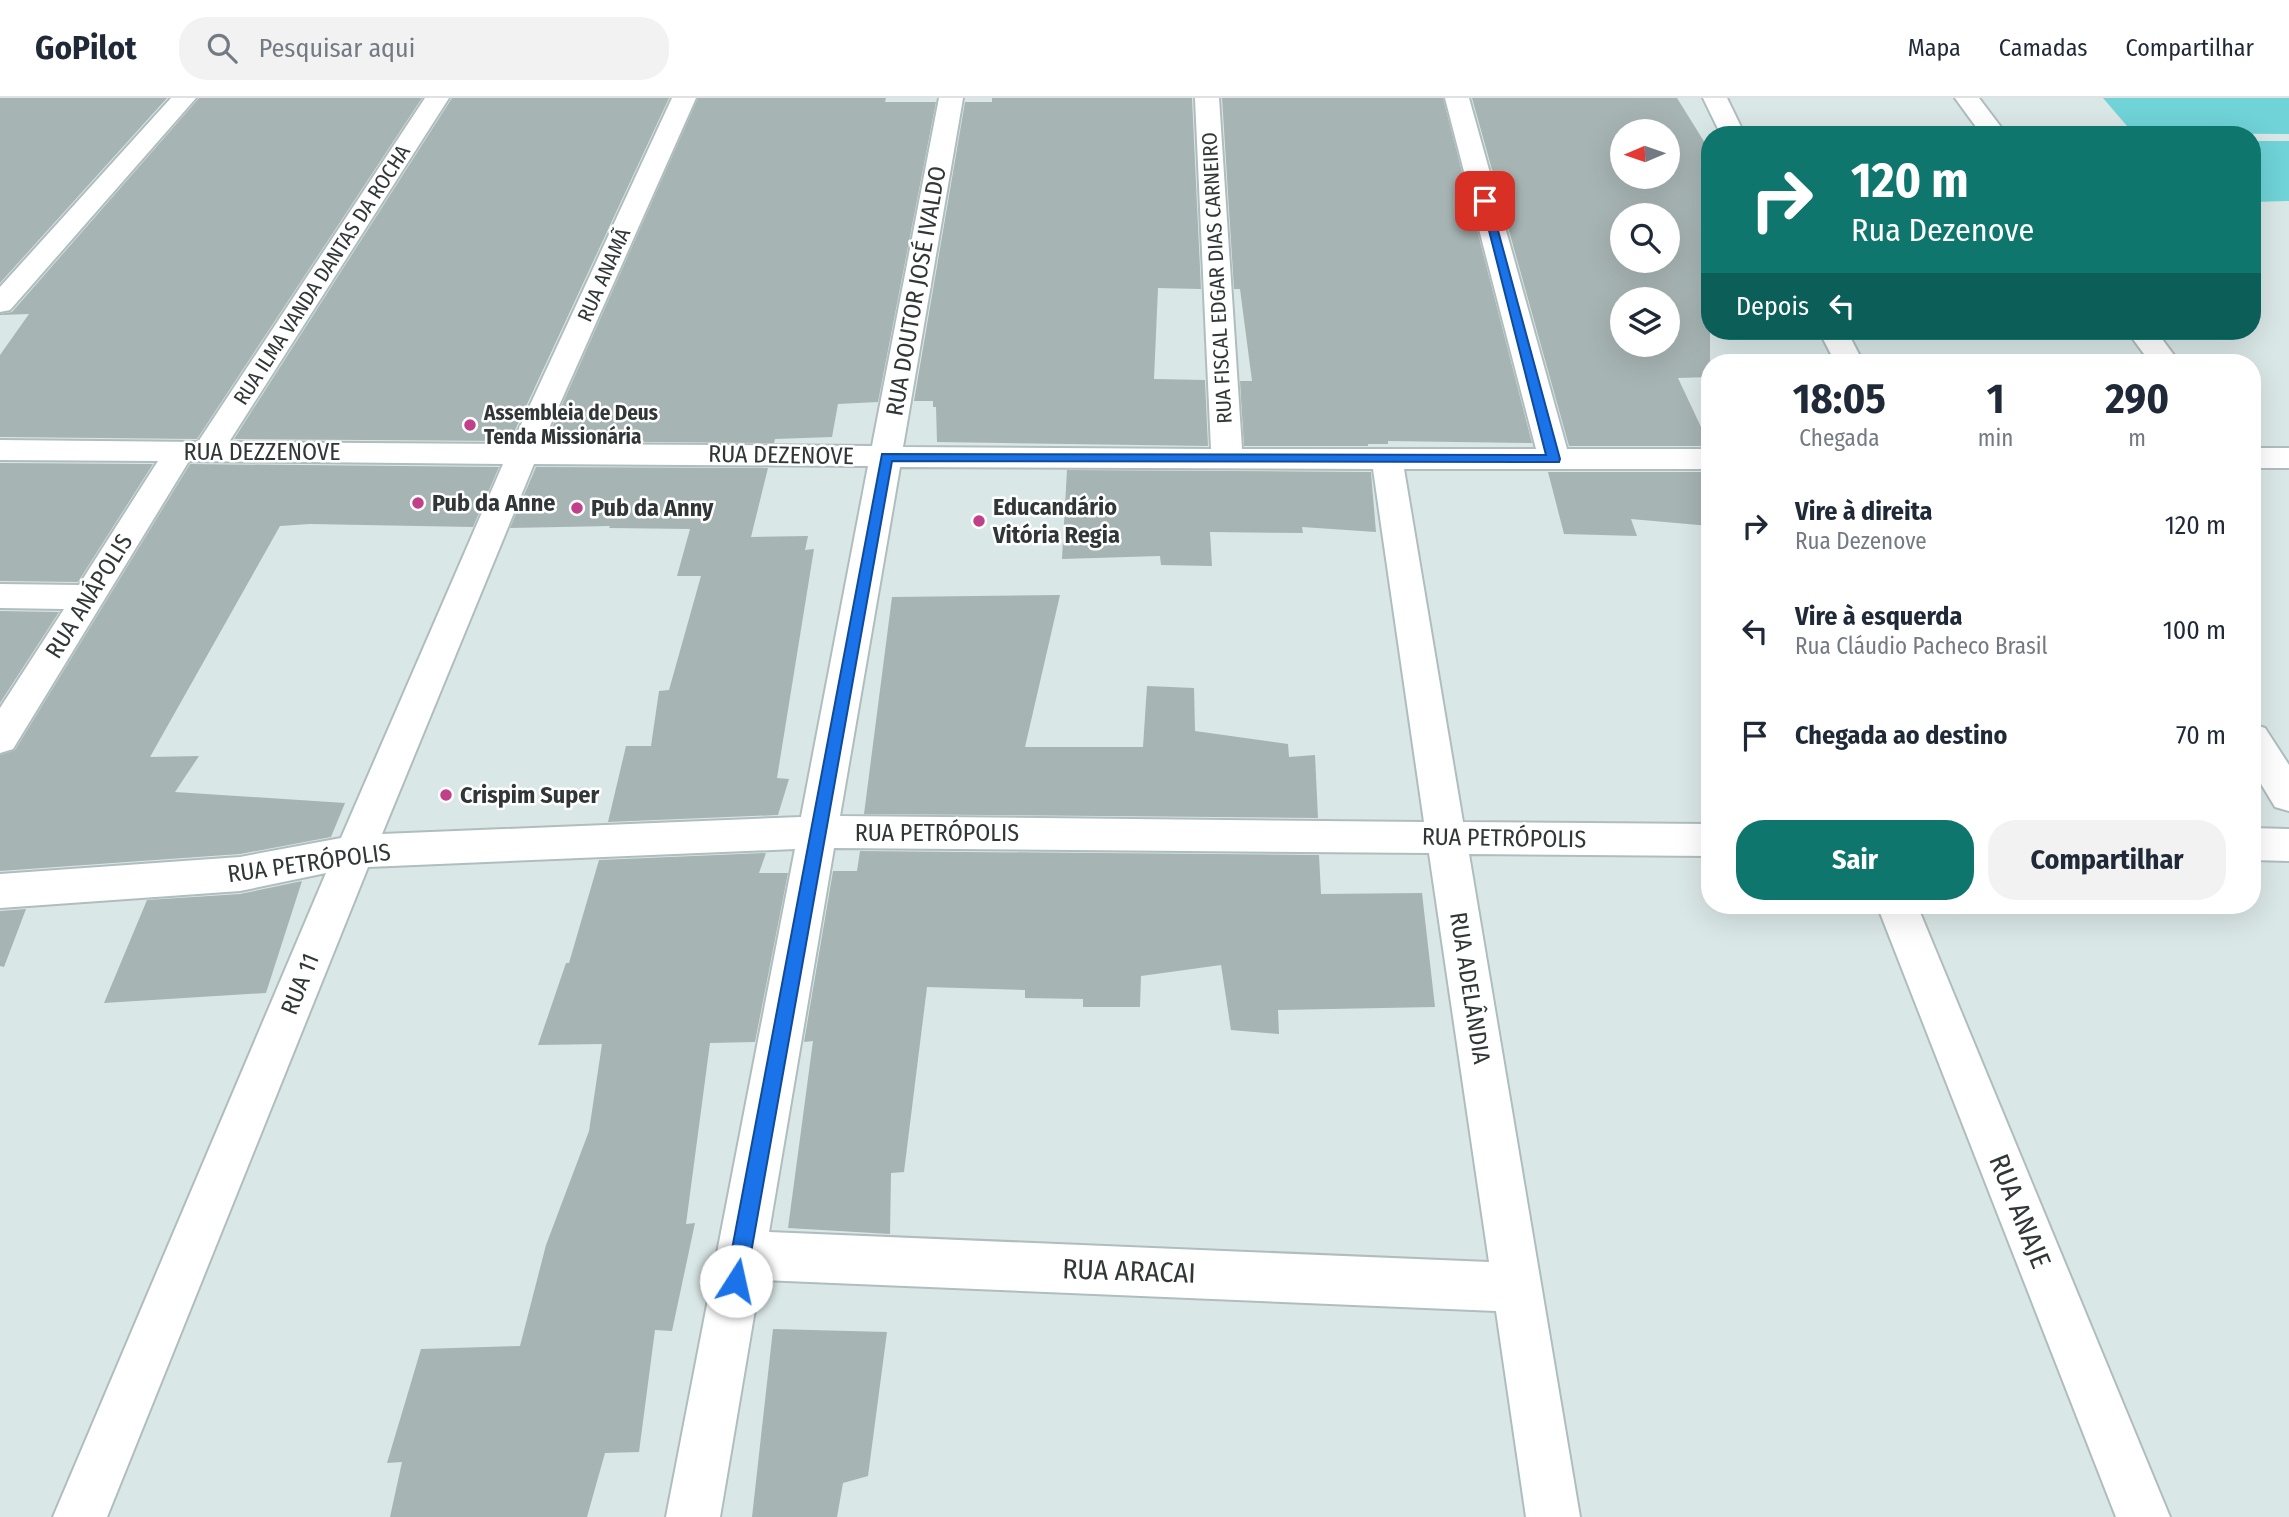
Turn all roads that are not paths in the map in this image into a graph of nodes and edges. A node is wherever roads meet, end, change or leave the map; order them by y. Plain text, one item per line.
1 (184, 98) edge
2 (437, 98) edge
3 (684, 98) edge
4 (951, 98) edge
5 (1206, 98) edge
6 (1457, 98) edge
7 (1715, 98) edge
8 (1967, 98) edge
9 (1729, 126) edge
10 (1988, 126) edge
11 (0, 304) edge
12 (2148, 340) edge
13 (2159, 354) edge
14 (0, 450) edge
15 (193, 452) junction
16 (523, 453) junction
17 (886, 457) junction
18 (1701, 458) edge
19 (2261, 458) edge
20 (2289, 458) edge
21 (1227, 459) junction
22 (1387, 459) junction
23 (1554, 459) junction
24 (0, 596) edge
25 (88, 597) junction
26 (0, 739) edge
27 (2261, 752) edge
28 (2289, 796) edge
29 (817, 832) junction
30 (1447, 837) junction
31 (1701, 840) edge
32 (2261, 845) edge
33 (2289, 845) edge
34 (355, 851) junction
35 (0, 891) edge
36 (1901, 914) edge
37 (741, 1255) junction
38 (1517, 1288) junction
39 (80, 1517) edge
40 (693, 1517) edge
41 (1553, 1517) edge
42 (2143, 1517) edge

1 - 11 street
2 - 15 street, RUA ILMA VANDA DANTAS DA ROCHA
3 - 16 street, RUA ANAMÃ
4 - 17 street, RUA DOUTOR JOSÉ IVALDO
5 - 21 street, RUA FISCAL EDGAR DIAS CARNEIRO
6 - 23 street
7 - 9 street
8 - 10 street
12 - 13 street
14 - 15 street, RUA DEZZENOVE
15 - 16 street, RUA DEZZENOVE
15 - 25 street, RUA ANÁPOLIS
16 - 17 street, RUA DEZENOVE
16 - 34 street, RUA 11
17 - 21 street, RUA DEZENOVE
17 - 29 street, RUA DOUTOR JOSÉ IVALDO
18 - 23 street, RUA DEZENOVE
19 - 20 street
21 - 22 street, RUA DEZENOVE
22 - 23 street, RUA DEZENOVE
22 - 30 street, RUA ADELÂNDIA
24 - 25 street
25 - 26 street, RUA ANÁPOLIS
27 - 28 street
29 - 30 street, RUA PETRÓPOLIS
29 - 34 street, RUA PETRÓPOLIS
29 - 37 street, RUA DOUTOR JOSÉ IVALDO
30 - 31 street, RUA PETRÓPOLIS
30 - 38 street, RUA ADELÂNDIA
32 - 33 street
34 - 35 street, RUA PETRÓPOLIS
34 - 39 street, RUA 11
36 - 42 street, RUA ANAJE
37 - 38 street, RUA ARACAI
37 - 40 street, RUA DOUTOR JOSÉ IVALDO
38 - 41 street, RUA ADELÂNDIA

